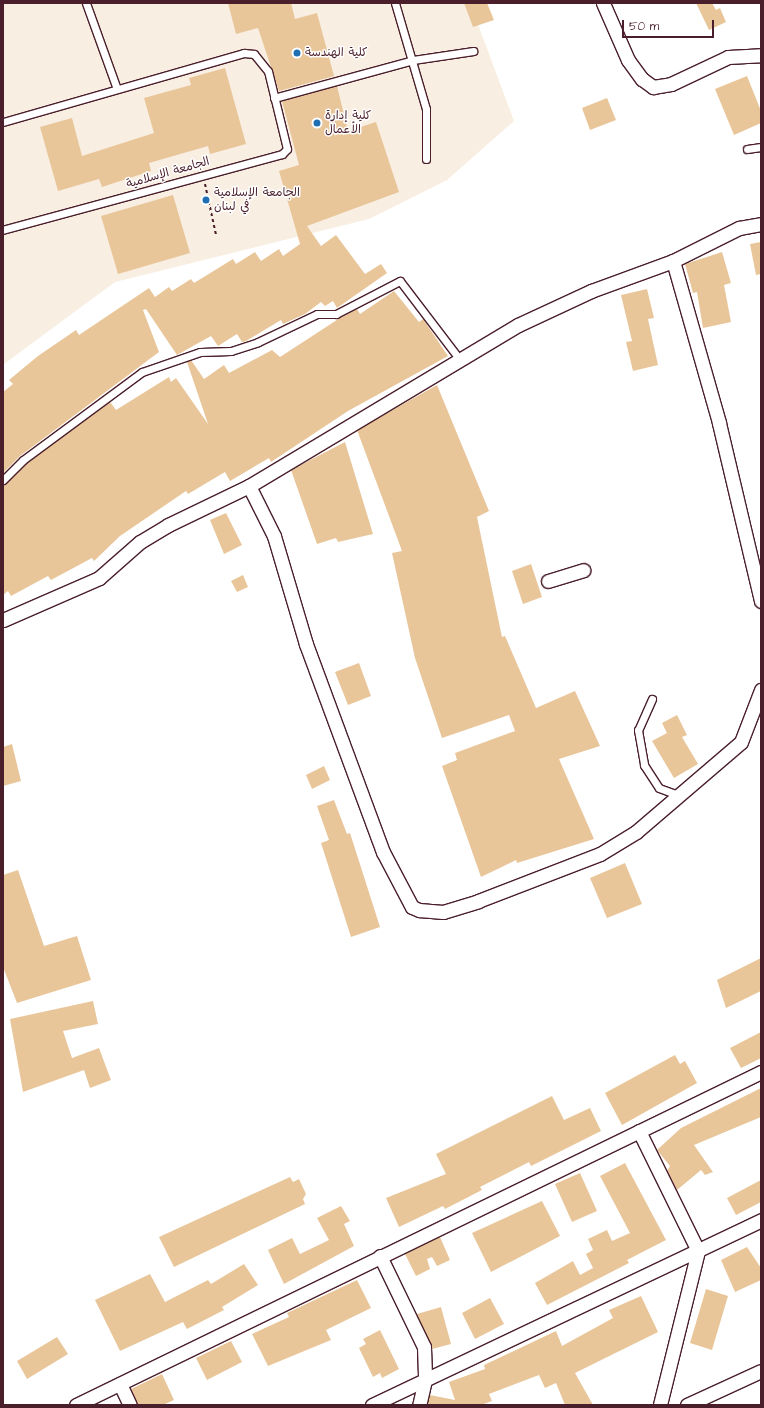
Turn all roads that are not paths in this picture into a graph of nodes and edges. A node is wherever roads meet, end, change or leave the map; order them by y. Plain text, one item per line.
1 (86, 3) edge
2 (395, 3) edge
3 (603, 3) edge
4 (473, 51) dead end
5 (761, 55) edge
6 (413, 60) junction
7 (117, 89) junction
8 (274, 98) junction
9 (3, 122) edge
10 (761, 147) edge
11 (747, 149) dead end
12 (426, 159) dead end
13 (761, 224) edge
14 (3, 230) edge
15 (673, 261) junction
16 (461, 361) junction
17 (3, 480) edge
18 (249, 486) junction
19 (583, 570) dead end
20 (548, 581) dead end
21 (761, 602) edge
22 (3, 620) edge
23 (761, 690) edge
24 (652, 699) dead end
25 (678, 795) junction
26 (761, 1072) edge
27 (639, 1131) junction
28 (761, 1220) edge
29 (698, 1251) junction
30 (380, 1256) junction
31 (761, 1371) edge
32 (425, 1380) junction
33 (120, 1384) junction
34 (76, 1405) edge
35 (130, 1405) edge
36 (372, 1405) edge
37 (419, 1405) edge
38 (660, 1405) edge
39 (687, 1405) edge

1 - 7 lane
2 - 6 lane
3 - 5 street
4 - 6 lane
6 - 8 lane
6 - 12 lane
7 - 8 lane, الجامعة الإسلامية
7 - 9 lane, الجامعة الإسلامية
8 - 14 lane, الجامعة الإسلامية
10 - 11 lane
13 - 15 street
15 - 16 street
15 - 21 street
16 - 17 lane
16 - 18 street
18 - 22 street
18 - 25 street
19 - 20 street
23 - 25 street
24 - 25 lane
26 - 27 street
27 - 29 street
27 - 30 street
28 - 29 street
29 - 32 street
29 - 38 street
30 - 32 street
30 - 33 street
31 - 39 street
32 - 36 street
32 - 37 street
33 - 34 street
33 - 35 street

